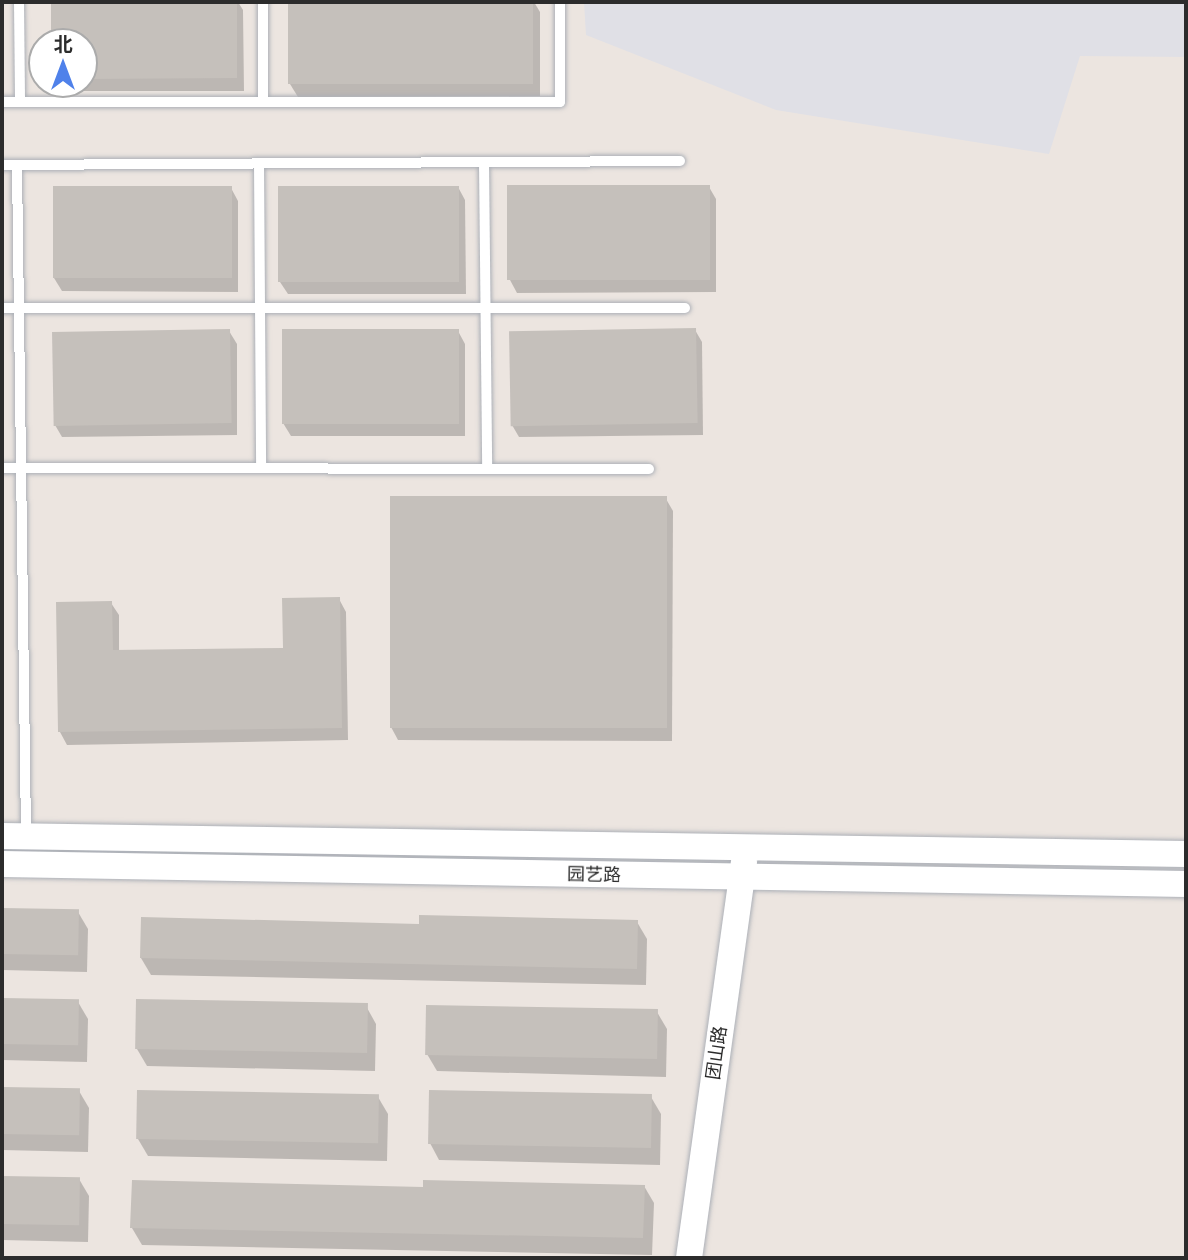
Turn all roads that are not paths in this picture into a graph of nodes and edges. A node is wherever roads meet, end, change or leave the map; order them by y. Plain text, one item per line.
1 (19, 2) edge
2 (263, 2) edge
3 (561, 2) edge
4 (2, 102) edge
5 (20, 102) junction
6 (263, 102) junction
7 (680, 161) dead end
8 (484, 162) junction
9 (259, 163) junction
10 (2, 165) edge
11 (17, 165) junction
12 (2, 308) edge
13 (18, 308) junction
14 (260, 308) junction
15 (486, 308) junction
16 (685, 308) dead end
17 (2, 468) edge
18 (18, 468) junction
19 (261, 468) junction
20 (486, 468) junction
21 (649, 469) dead end
22 (14, 836) edge
23 (747, 848) junction
24 (1186, 855) edge
25 (2, 864) edge
26 (741, 877) junction
27 (1186, 884) edge
28 (689, 1258) edge

1 - 5 lane
2 - 6 lane
3 - 6 lane
4 - 5 lane
5 - 6 lane
7 - 8 lane
8 - 9 lane
8 - 15 lane
9 - 11 lane
9 - 14 lane
10 - 11 lane
11 - 13 lane
12 - 13 lane
13 - 14 lane
13 - 18 lane
14 - 15 lane
14 - 19 lane
15 - 16 lane
15 - 20 lane
17 - 18 lane
18 - 19 lane
18 - 22 lane
19 - 20 lane
20 - 21 lane
22 - 23 street, 园艺路
23 - 24 street, 园艺路
23 - 26 street, 团山路
25 - 26 street, 园艺路
26 - 27 street, 园艺路
26 - 28 street, 团山路

